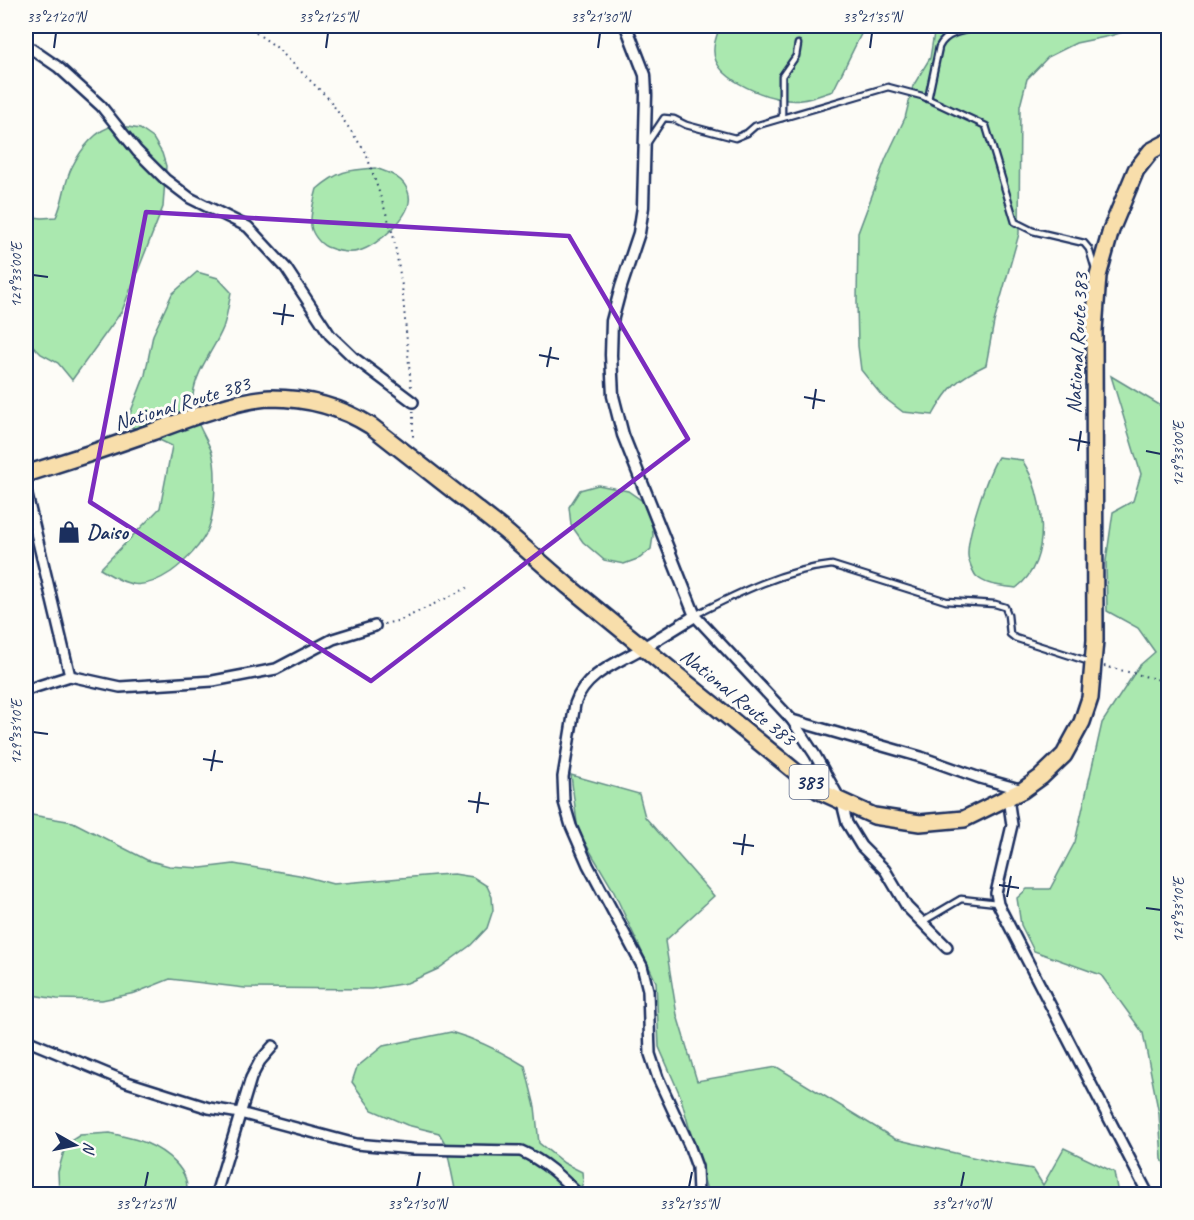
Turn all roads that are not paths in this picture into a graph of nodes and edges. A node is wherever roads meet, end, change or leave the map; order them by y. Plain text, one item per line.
1 (626, 26) edge
2 (988, 26) edge
3 (798, 44) dead end
4 (26, 45) edge
5 (928, 99) junction
6 (782, 118) junction
7 (1168, 142) edge
8 (645, 149) junction
9 (1098, 280) junction
10 (413, 402) road end
11 (26, 474) edge
12 (26, 491) edge
13 (695, 615) junction
14 (375, 626) road end
15 (643, 648) junction
16 (1092, 663) junction
17 (70, 676) junction
18 (26, 690) edge
19 (792, 720) junction
20 (1023, 790) junction
21 (1008, 798) junction
22 (842, 803) junction
23 (998, 903) junction
24 (922, 922) junction
25 (947, 947) dead end
26 (26, 1040) edge
27 (273, 1046) dead end
28 (240, 1113) junction
29 (216, 1194) edge
30 (578, 1194) edge
31 (698, 1194) edge
32 (1148, 1194) edge

1 - 8 street
2 - 5 lane
3 - 6 lane
4 - 10 street
5 - 6 lane
5 - 9 lane
6 - 8 lane
7 - 9 highway, National Route 383 / 383
8 - 13 street
9 - 16 highway, National Route 383 / 383
11 - 15 highway, National Route 383 / 383
12 - 17 street
13 - 15 street
13 - 16 lane
13 - 19 street
14 - 17 street
15 - 22 highway, National Route 383 / 383
15 - 31 street
16 - 20 highway, National Route 383 / 383
17 - 18 street
19 - 20 street
19 - 22 street
20 - 21 highway, National Route 383 / 383
21 - 22 highway, National Route 383 / 383
21 - 23 street
22 - 24 street
23 - 24 lane
23 - 32 street
24 - 25 street
26 - 28 street
27 - 28 street
28 - 29 street
28 - 30 street

